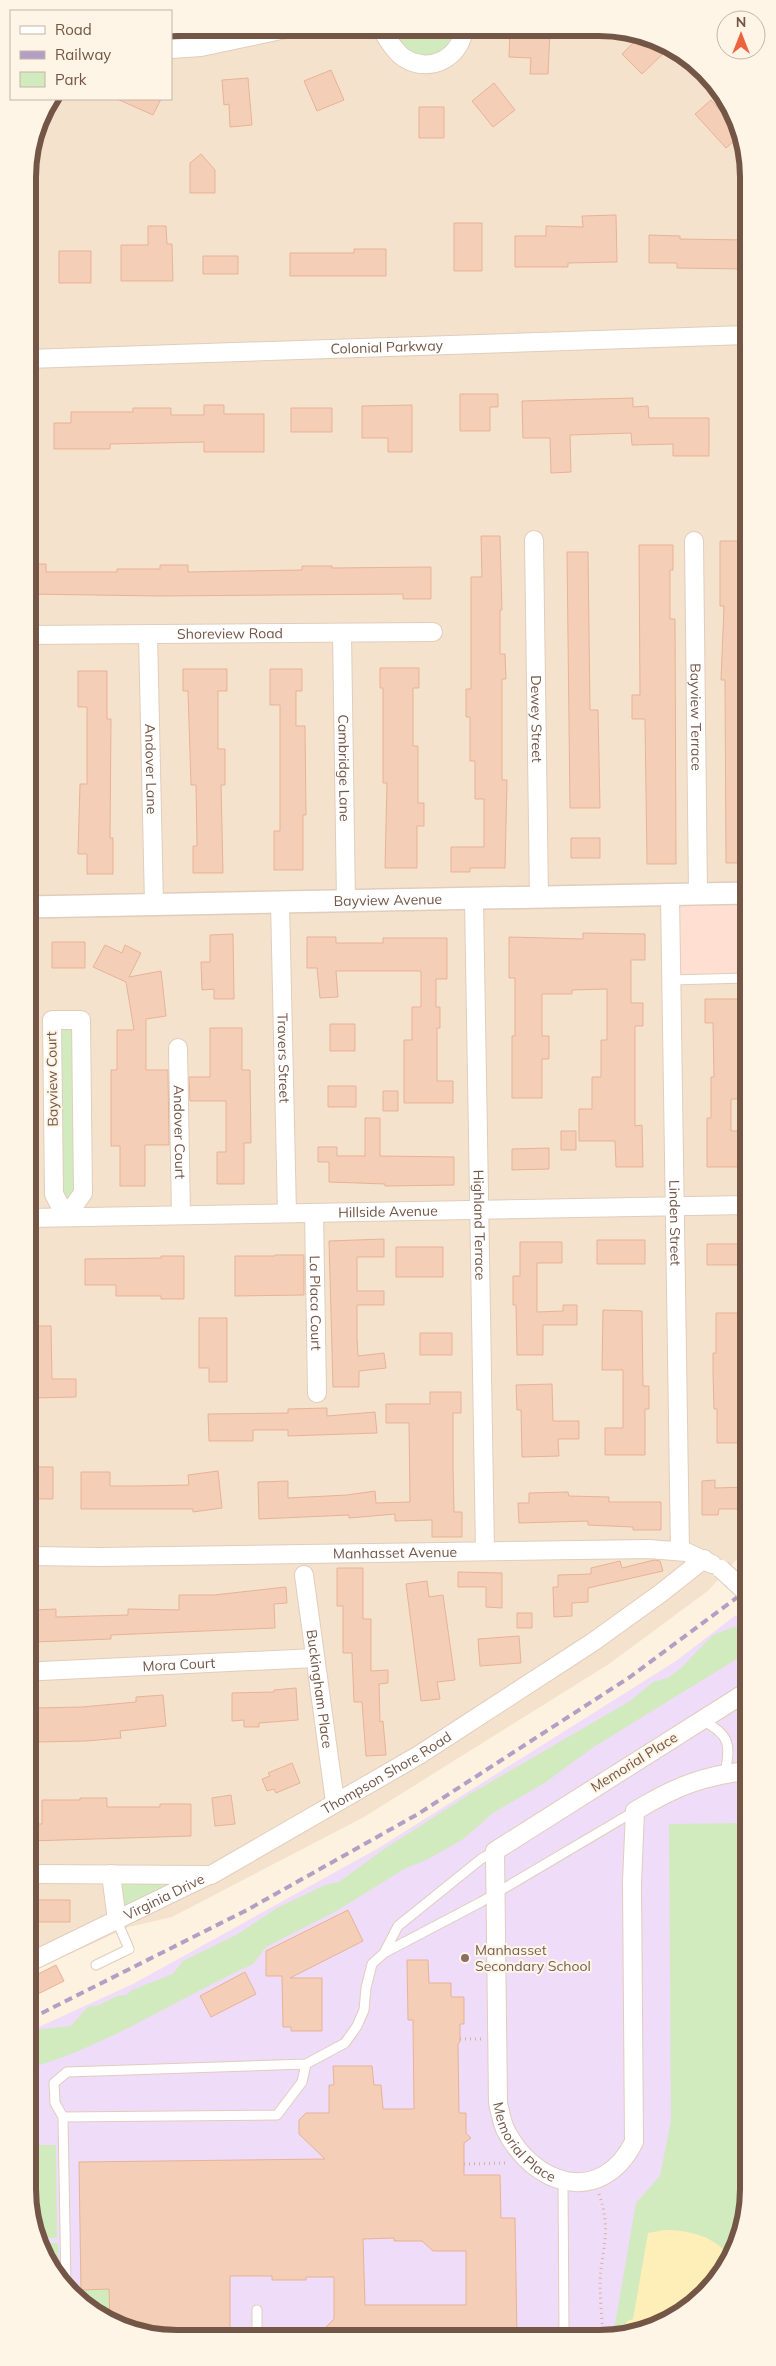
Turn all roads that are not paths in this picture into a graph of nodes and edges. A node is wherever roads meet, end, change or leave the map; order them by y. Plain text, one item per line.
1 (216, 36) edge
2 (253, 36) edge
3 (386, 36) edge
4 (462, 36) edge
5 (201, 47) junction
6 (172, 49) edge
7 (740, 335) edge
8 (37, 359) edge
9 (534, 540) dead end
10 (694, 540) dead end
11 (433, 632) dead end
12 (148, 634) junction
13 (342, 634) junction
14 (37, 635) edge
15 (740, 893) edge
16 (698, 894) junction
17 (670, 895) junction
18 (539, 898) junction
19 (474, 900) junction
20 (346, 902) junction
21 (280, 903) junction
22 (154, 904) junction
23 (37, 907) edge
24 (740, 978) edge
25 (671, 980) junction
26 (178, 1048) dead end
27 (739, 1205) edge
28 (674, 1206) junction
29 (480, 1210) junction
30 (314, 1213) junction
31 (287, 1214) junction
32 (181, 1216) junction
33 (66, 1217) junction
34 (36, 1218) edge
35 (317, 1393) dead end
36 (486, 1551) junction
37 (680, 1551) junction
38 (36, 1556) edge
39 (704, 1559) junction
40 (304, 1575) dead end
41 (739, 1585) edge
42 (315, 1658) junction
43 (41, 1671) dead end
44 (739, 1696) edge
45 (701, 1720) junction
46 (739, 1772) edge
47 (725, 1773) junction
48 (335, 1802) junction
49 (635, 1810) junction
50 (495, 1851) junction
51 (36, 1874) edge
52 (111, 1874) junction
53 (211, 1875) junction
54 (495, 1893) junction
55 (117, 1921) junction
56 (384, 1953) junction
57 (36, 1959) edge
58 (96, 1965) dead end
59 (306, 2064) junction
60 (63, 2117) junction
61 (564, 2180) junction
62 (66, 2276) edge
63 (257, 2310) dead end
64 (257, 2330) edge
65 (564, 2330) edge

1 - 5 street
2 - 5 street
3 - 4 street
5 - 6 street
7 - 8 street, Colonial Parkway
9 - 18 street, Dewey Street
10 - 16 street, Bayview Terrace
11 - 13 street, Shoreview Road
12 - 13 street, Shoreview Road
12 - 14 street, Shoreview Road
12 - 22 street, Andover Lane
13 - 20 street, Cambridge Lane
15 - 16 street, Bayview Avenue
16 - 17 street, Bayview Avenue
17 - 18 street, Bayview Avenue
17 - 25 street, Linden Street
18 - 19 street, Bayview Avenue
19 - 20 street, Bayview Avenue
19 - 29 street, Highland Terrace
20 - 21 street, Bayview Avenue
21 - 22 street, Bayview Avenue
21 - 31 street, Travers Street
22 - 23 street, Bayview Avenue
24 - 25 lane
25 - 28 street, Linden Street
26 - 32 street, Andover Court
27 - 28 street, Hillside Avenue
28 - 29 street, Hillside Avenue
28 - 37 street, Linden Street
29 - 30 street, Hillside Avenue
29 - 36 street, Highland Terrace
30 - 31 street, Hillside Avenue
30 - 35 street, La Placa Court
31 - 32 street, Hillside Avenue
32 - 33 street, Hillside Avenue
33 - 33 street, Bayview Court
33 - 34 street, Hillside Avenue
36 - 37 street, Manhasset Avenue
36 - 38 street, Manhasset Avenue
37 - 39 street, Manhasset Avenue
39 - 41 street, Manhasset Avenue, bridge
39 - 48 street, Thompson Shore Road
40 - 42 street, Buckingham Place
42 - 43 street, Mora Court
42 - 48 street, Buckingham Place
44 - 45 street, Memorial Place
45 - 47 lane
45 - 50 street, Memorial Place
46 - 47 street
47 - 49 street
48 - 53 street, Thompson Shore Road
49 - 54 lane
49 - 61 street, Memorial Place
50 - 54 street, Memorial Place
50 - 56 lane
51 - 52 street
52 - 53 street
52 - 55 street, Virginia Drive
53 - 55 street, Virginia Drive
54 - 56 lane
54 - 61 street, Memorial Place
55 - 57 street, Virginia Drive
55 - 58 lane
56 - 59 lane
59 - 60 lane
59 - 60 lane
60 - 62 lane
61 - 65 lane
63 - 64 lane

